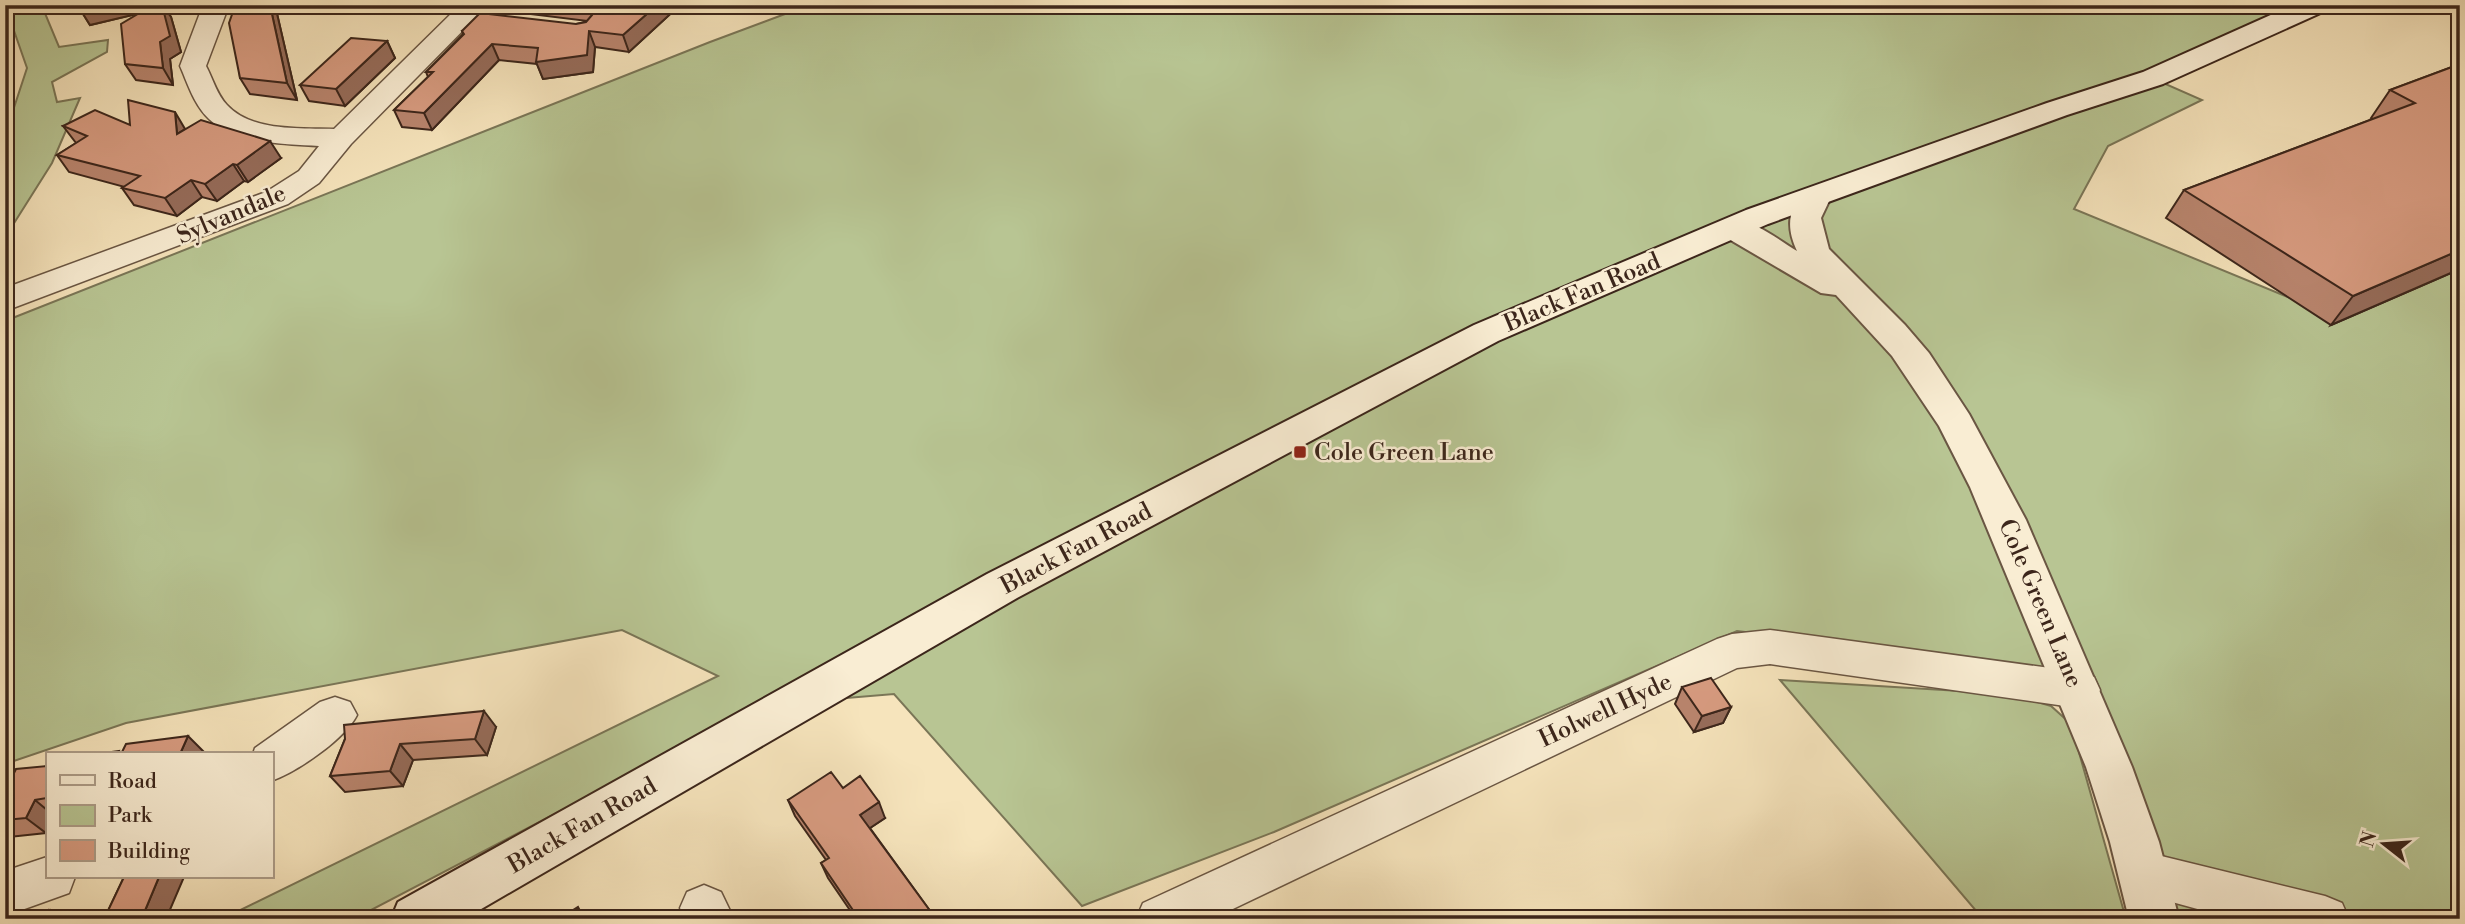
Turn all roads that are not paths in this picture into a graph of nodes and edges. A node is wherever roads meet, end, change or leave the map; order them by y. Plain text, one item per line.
1 (216, 5) edge
2 (2316, 5) edge
3 (476, 14) edge
4 (341, 138) junction
5 (1815, 197) junction
6 (1745, 223) junction
7 (5, 300) edge
8 (1874, 316) junction
9 (2079, 690) junction
10 (335, 715) dead end
11 (273, 761) edge
12 (49, 878) edge
13 (5, 894) edge
14 (2150, 897) edge
15 (416, 919) edge
16 (1160, 919) edge
17 (2325, 919) edge

1 - 4 street
2 - 5 main road
3 - 4 street, Sylvandale
4 - 7 street, Sylvandale
5 - 6 main road
5 - 8 main road, Cole Green Lane
6 - 8 main road, Cole Green Lane
6 - 15 main road, Black Fan Road
8 - 9 main road, Cole Green Lane
9 - 14 main road, Cole Green Lane
9 - 16 street, Holwell Hyde
10 - 11 street
12 - 13 street
14 - 17 street

